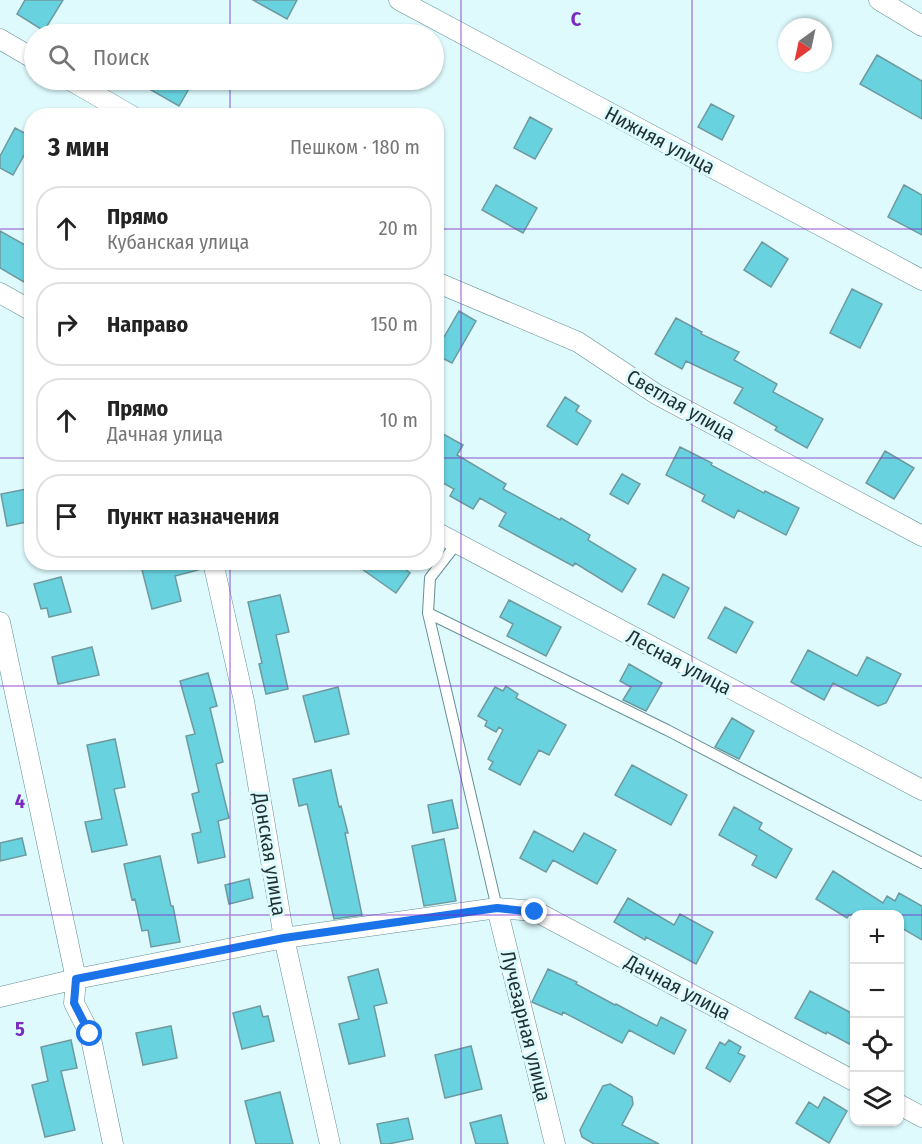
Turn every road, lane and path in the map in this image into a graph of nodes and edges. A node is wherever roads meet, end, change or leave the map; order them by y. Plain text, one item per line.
1 (399, 0) edge
2 (879, 0) edge
3 (444, 24) edge
4 (444, 24) edge
5 (922, 26) edge
6 (0, 39) edge
7 (24, 53) edge
8 (87, 90) edge
9 (118, 108) edge
10 (922, 280) edge
11 (444, 285) edge
12 (0, 293) edge
13 (24, 306) edge
14 (444, 536) edge
15 (922, 536) edge
16 (457, 543) junction
17 (444, 560) edge
18 (215, 570) edge
19 (436, 570) edge
20 (428, 613) junction
21 (0, 621) edge
22 (922, 790) edge
23 (922, 863) edge
24 (497, 908) junction
25 (284, 938) junction
26 (76, 979) junction
27 (0, 997) edge
28 (850, 1078) edge
29 (904, 1107) edge
30 (922, 1117) edge
31 (113, 1144) edge
32 (330, 1144) edge
33 (555, 1144) edge

1 - 4 street, Нижняя улица
2 - 5 street
3 - 10 street, Нижняя улица
6 - 7 street
8 - 9 street
11 - 15 street, Светлая улица
12 - 13 street
14 - 16 street, Лесная улица
16 - 17 lane
16 - 22 street, Лесная улица
18 - 25 street, Донская улица
19 - 20 lane
20 - 23 lane
20 - 24 lane
21 - 26 street
24 - 25 street, Дачная улица
24 - 28 street, Дачная улица
24 - 33 street, Лучезарная улица
25 - 26 street, Дачная улица
25 - 32 street, Донская улица
26 - 27 street, Дачная улица
26 - 31 street
29 - 30 street

